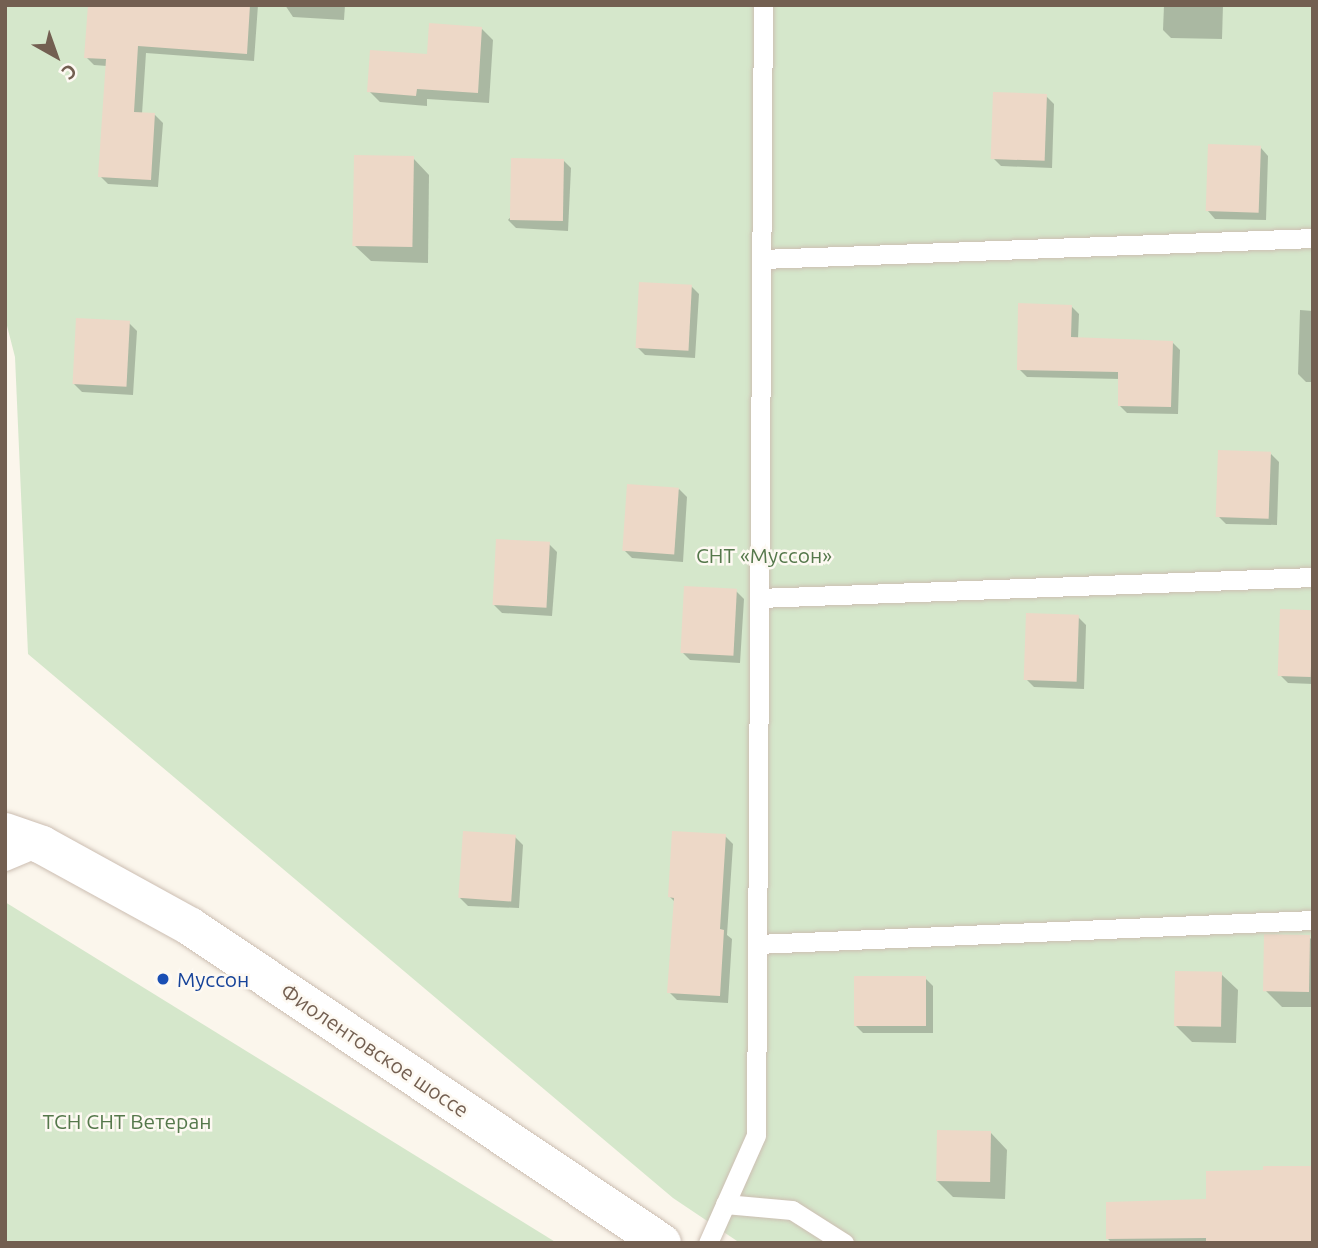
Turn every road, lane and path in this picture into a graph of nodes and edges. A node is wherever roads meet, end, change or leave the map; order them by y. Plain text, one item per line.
1 (764, 5) edge
2 (1313, 238) edge
3 (762, 259) junction
4 (1313, 577) edge
5 (760, 598) junction
6 (5, 832) edge
7 (42, 845) junction
8 (5, 861) edge
9 (1313, 920) edge
10 (757, 944) junction
11 (725, 1204) junction
12 (662, 1243) edge
13 (708, 1243) edge
14 (844, 1243) edge

1 - 3 lane
2 - 3 lane
3 - 5 lane
4 - 5 lane
5 - 10 lane
6 - 7 main road, Фиолентовское шоссе
7 - 8 lane
7 - 12 main road, Фиолентовское шоссе
9 - 10 lane
10 - 11 lane
11 - 13 lane
11 - 14 lane

